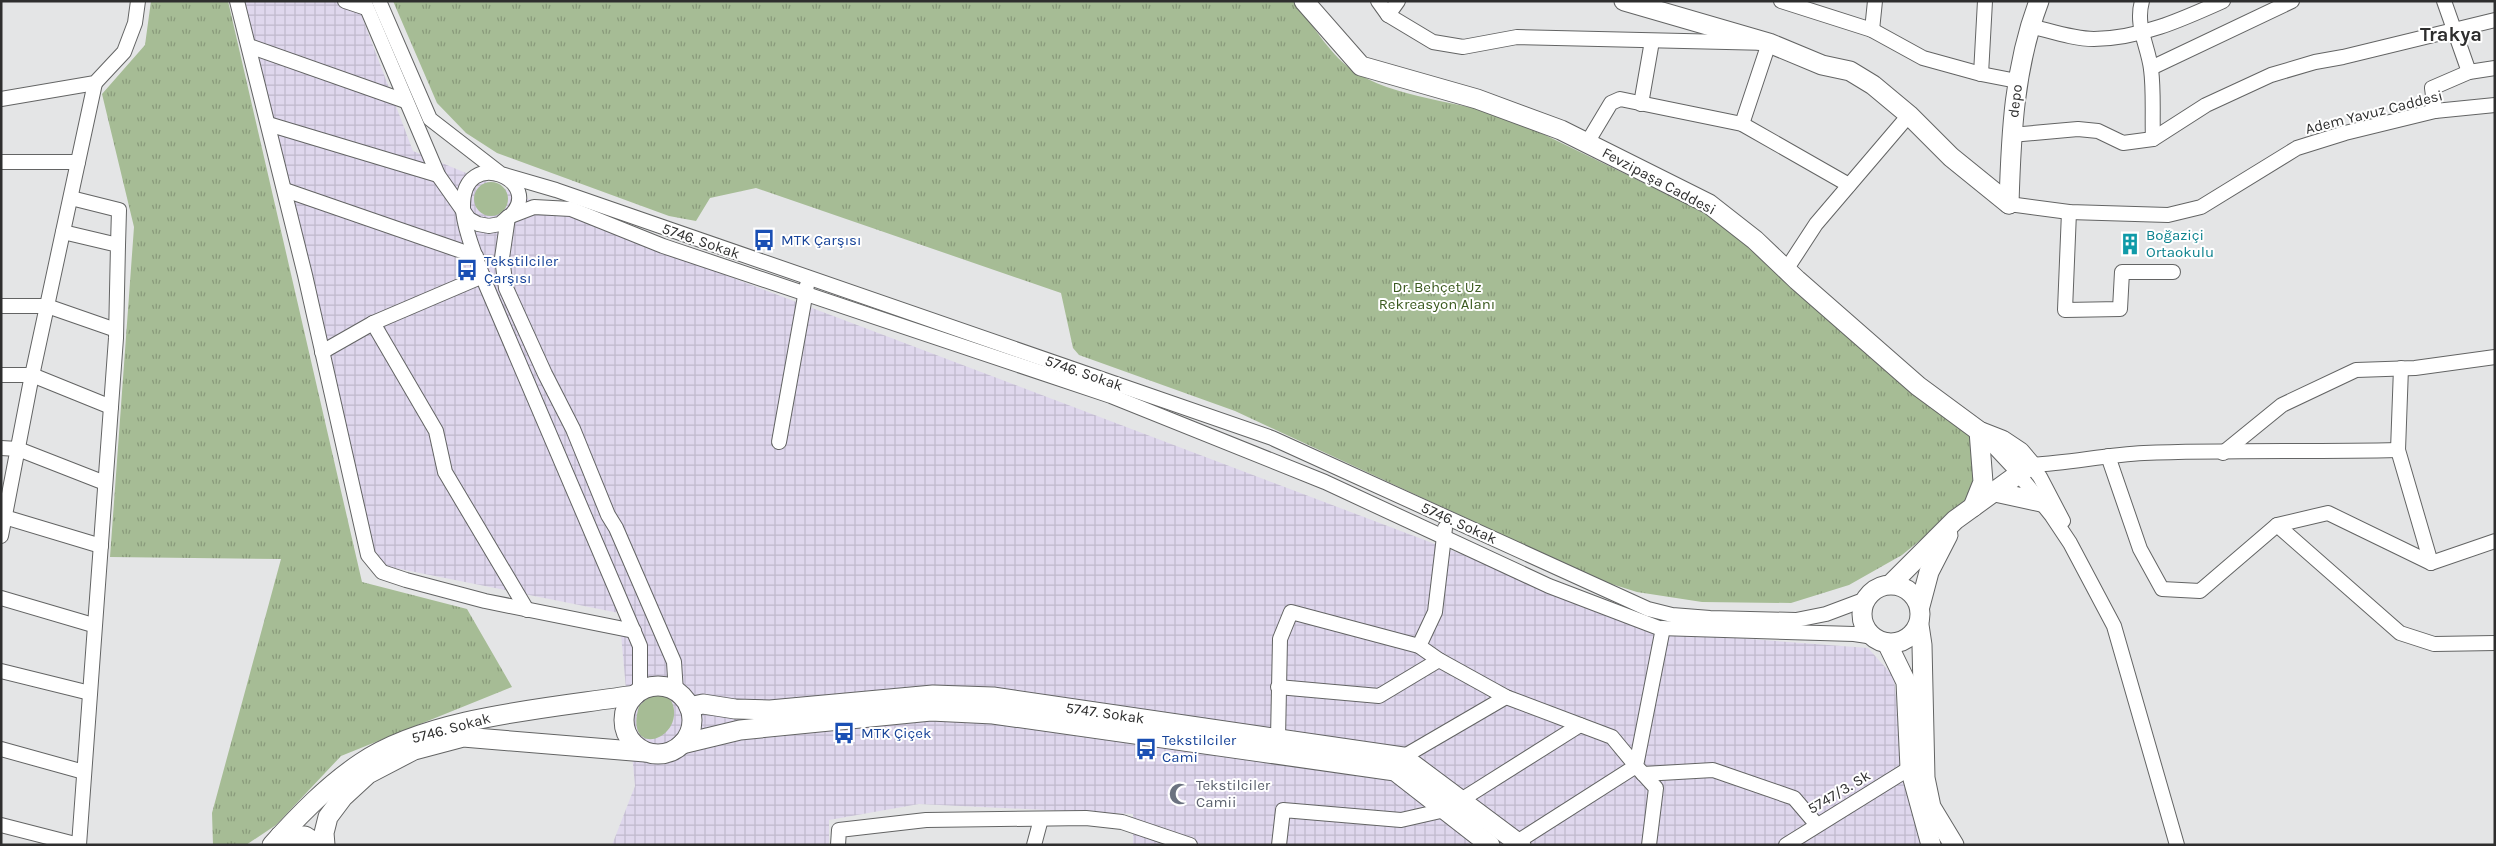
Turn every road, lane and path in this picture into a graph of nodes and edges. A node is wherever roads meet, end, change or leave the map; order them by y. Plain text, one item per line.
1 (138, 1) edge
2 (237, 1) edge
3 (345, 1) edge
4 (379, 1) edge
5 (1304, 1) edge
6 (1378, 1) edge
7 (1398, 1) edge
8 (1624, 1) edge
9 (1781, 1) edge
10 (1875, 1) edge
11 (1986, 1) edge
12 (2039, 1) edge
13 (2142, 1) edge
14 (2223, 1) edge
15 (2292, 1) edge
16 (2444, 1) edge
17 (365, 4) edge
18 (1388, 14) junction
19 (2495, 20) edge
20 (2030, 26) junction
21 (1872, 30) junction
22 (2455, 30) junction
23 (2141, 32) junction
24 (1652, 41) junction
25 (1769, 43) junction
26 (249, 46) junction
27 (2151, 68) junction
28 (2495, 68) edge
29 (2469, 72) junction
30 (1981, 74) junction
31 (2017, 81) junction
32 (95, 83) junction
33 (1, 99) edge
34 (405, 101) junction
35 (1641, 104) junction
36 (2495, 105) edge
37 (2436, 111) junction
38 (1909, 115) junction
39 (268, 124) junction
40 (1742, 124) junction
41 (2011, 135) junction
42 (2153, 139) junction
43 (1587, 144) junction
44 (1, 162) edge
45 (78, 162) junction
46 (501, 174) junction
47 (438, 175) junction
48 (1849, 185) junction
49 (285, 190) junction
50 (71, 198) junction
51 (2009, 204) junction
52 (462, 210) junction
53 (2069, 212) junction
54 (508, 217) junction
55 (63, 232) junction
56 (118, 245) junction
57 (476, 256) junction
58 (1786, 270) junction
59 (2173, 272) dead end
60 (483, 276) junction
61 (807, 277) junction
62 (806, 293) junction
63 (1, 306) edge
64 (47, 306) junction
65 (373, 323) junction
66 (116, 330) junction
67 (322, 352) junction
68 (2495, 357) edge
69 (2401, 368) junction
70 (1, 375) edge
71 (32, 375) junction
72 (110, 407) junction
73 (1979, 431) junction
74 (779, 442) dead end
75 (1, 448) edge
76 (18, 449) junction
77 (2398, 450) junction
78 (2224, 453) junction
79 (2108, 456) junction
80 (2025, 470) junction
81 (104, 483) junction
82 (1995, 492) junction
83 (2040, 502) junction
84 (1973, 507) junction
85 (3, 516) edge
86 (1448, 518) junction
87 (1955, 520) junction
88 (2277, 525) junction
89 (1, 536) edge
90 (1442, 536) junction
91 (2495, 541) edge
92 (2070, 543) junction
93 (100, 546) junction
94 (2431, 562) junction
95 (1891, 584) junction
96 (1, 598) edge
97 (1866, 599) junction
98 (1920, 606) junction
99 (527, 610) junction
100 (93, 625) junction
101 (1919, 625) junction
102 (1663, 628) junction
103 (634, 631) junction
104 (1881, 640) junction
105 (2495, 643) edge
106 (1419, 646) junction
107 (1439, 660) junction
108 (1, 671) edge
109 (1278, 687) junction
110 (676, 692) junction
111 (90, 693) junction
112 (637, 694) junction
113 (1506, 697) junction
114 (689, 707) junction
115 (1580, 725) junction
116 (1278, 738) junction
117 (682, 744) junction
118 (1, 749) edge
119 (645, 752) junction
120 (1403, 756) junction
121 (1910, 768) junction
122 (1639, 770) junction
123 (84, 772) junction
124 (1461, 800) junction
125 (1445, 810) junction
126 (1041, 819) junction
127 (1, 825) edge
128 (1817, 825) junction
129 (276, 840) edge
130 (1519, 843) edge
131 (319, 845) edge
132 (325, 845) edge
133 (838, 845) edge
134 (1034, 845) edge
135 (1190, 845) edge
136 (1279, 845) edge
137 (1490, 845) edge
138 (1650, 845) edge
139 (1786, 845) edge
140 (1930, 845) edge
141 (1954, 845) edge
142 (2177, 845) edge

1 - 32 street
2 - 26 street
3 - 17 street
4 - 46 street, 5746. Sokak
5 - 43 main road, Fevzipaşa Caddesi
6 - 18 street
7 - 18 street
8 - 25 main road
9 - 21 street
10 - 21 street
11 - 30 street
12 - 20 main road, depo
13 - 23 street
14 - 23 street
15 - 27 street
16 - 22 street
17 - 34 street, 5746. Sokak
18 - 24 street
19 - 22 street
20 - 23 street
20 - 31 main road, depo
21 - 30 street
22 - 29 street
22 - 42 street
23 - 27 street
24 - 25 street
24 - 35 street
25 - 38 main road
25 - 40 street
26 - 34 street
26 - 39 street
27 - 42 street
28 - 29 street
29 - 37 street
30 - 31 street
31 - 41 main road, depo
32 - 33 street
32 - 45 street
34 - 47 street, 5746. Sokak
35 - 40 street
35 - 43 street
36 - 37 street, Adem Yavuz Caddesi
37 - 53 street, Adem Yavuz Caddesi
38 - 48 street
38 - 51 main road
39 - 47 street
39 - 49 street
40 - 48 street
41 - 42 street
41 - 51 main road, depo
43 - 58 main road, Fevzipaşa Caddesi
44 - 45 street
45 - 50 street
46 - 52 street
46 - 54 street
46 - 61 street, 5746. Sokak
47 - 52 street, 5746. Sokak
48 - 58 street
49 - 57 street
49 - 67 street
50 - 55 street
50 - 56 street
51 - 53 street, Adem Yavuz Caddesi
52 - 54 street, 5746. Sokak
52 - 57 street, 5746. Sokak
53 - 59 street
54 - 62 street, 5746. Sokak
54 - 110 street
55 - 56 street
55 - 64 street
56 - 66 street
57 - 60 street, 5746. Sokak
58 - 73 main road, Fevzipaşa Caddesi
60 - 65 street
60 - 103 street, 5746. Sokak
61 - 62 street
61 - 86 street, 5746. Sokak
62 - 74 street
62 - 90 street, 5746. Sokak
63 - 64 street
64 - 66 street
64 - 71 street
65 - 67 street
65 - 99 street
66 - 72 street
67 - 99 street
68 - 69 street
69 - 77 street
69 - 78 street
70 - 71 street
71 - 72 street
71 - 76 street
72 - 81 street
73 - 80 main road, Fevzipaşa Caddesi
73 - 84 main road
75 - 76 street
76 - 81 street
76 - 85 street
77 - 78 street
77 - 94 street
78 - 79 street
79 - 80 street
79 - 88 street
80 - 82 main road
80 - 83 street
80 - 92 street
81 - 93 street
82 - 83 main road
82 - 84 main road
83 - 92 street
84 - 87 main road
85 - 89 street
85 - 93 street
86 - 90 street
86 - 97 street, 5746. Sokak
87 - 95 main road
87 - 98 main road
88 - 94 street
88 - 105 street
90 - 102 street, 5746. Sokak
90 - 106 street
91 - 94 street
92 - 142 street
93 - 100 street
95 - 97 main road
95 - 98 main road
96 - 100 street
97 - 104 main road
98 - 101 main road
99 - 103 street
100 - 111 street
101 - 104 main road
101 - 141 main road
102 - 104 street, 5746. Sokak
102 - 122 street
103 - 112 street, 5746. Sokak
104 - 121 main road
106 - 107 street
106 - 109 street
107 - 109 street
107 - 113 street
108 - 111 street
109 - 116 street
110 - 112 main road, 5746. Sokak
110 - 114 main road
111 - 123 street
112 - 119 main road, 5746. Sokak
112 - 129 main road, 5746. Sokak
113 - 115 street
113 - 120 street
114 - 116 main road, 5747. Sokak
114 - 117 main road
115 - 122 street
115 - 124 street
116 - 120 main road, 5747. Sokak
117 - 119 main road, 5746. Sokak
117 - 125 main road, 5747. Sokak
118 - 123 street
119 - 132 main road, 5746. Sokak
120 - 124 main road, 5747. Sokak
121 - 128 street, 5747/3. Sk
121 - 140 main road
122 - 128 street
122 - 130 street
122 - 138 street
123 - 127 street
124 - 130 main road, 5747. Sokak
125 - 136 street
125 - 137 main road, 5747. Sokak
126 - 133 street
126 - 134 street
126 - 135 street
128 - 139 street, 5747/3. Sk
129 - 131 main road

